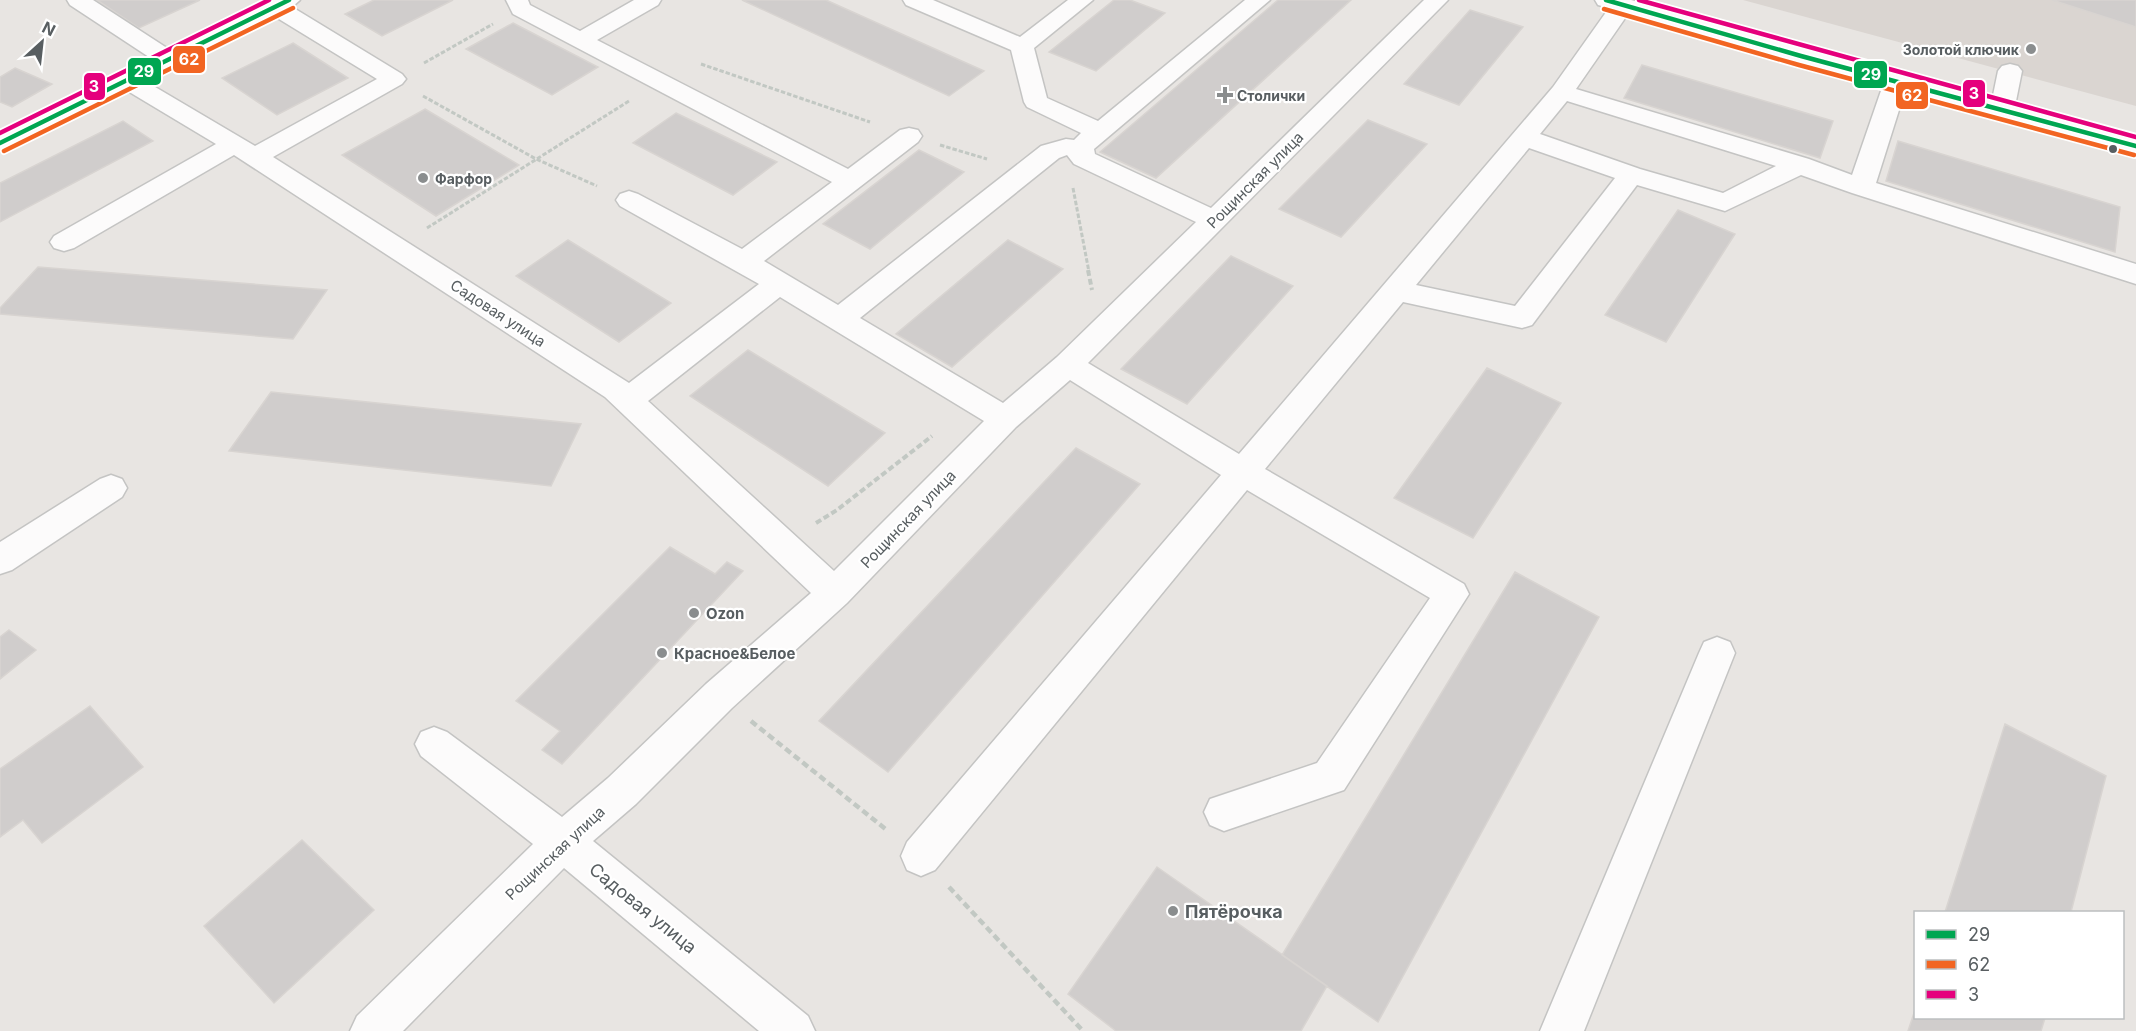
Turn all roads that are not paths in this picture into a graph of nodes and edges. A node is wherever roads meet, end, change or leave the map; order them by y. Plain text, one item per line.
1 (78, 0) edge
2 (650, 0) edge
3 (914, 0) edge
4 (1082, 0) edge
5 (1258, 0) edge
6 (1437, 0) edge
7 (1615, 3) edge
8 (282, 4) edge
9 (519, 4) edge
10 (580, 39) junction
11 (1022, 45) junction
12 (168, 59) junction
13 (2010, 71) dead end
14 (125, 79) junction
15 (1896, 82) junction
16 (1562, 92) junction
17 (2002, 110) junction
18 (909, 135) road end
19 (1524, 137) junction
20 (0, 143) edge
21 (1082, 143) junction
22 (2136, 146) edge
23 (245, 150) junction
24 (1800, 165) junction
25 (1631, 175) junction
26 (850, 181) junction
27 (1861, 187) junction
28 (629, 200) road end
29 (1215, 219) junction
30 (64, 243) dead end
31 (744, 262) junction
32 (2136, 274) edge
33 (779, 283) junction
34 (1395, 291) junction
35 (839, 319) junction
36 (1068, 365) junction
37 (628, 400) junction
38 (1005, 419) junction
39 (1243, 472) junction
40 (111, 489) dead end
41 (0, 560) edge
42 (835, 593) junction
43 (1716, 653) dead end
44 (434, 744) dead end
45 (1224, 812) dead end
46 (563, 842) junction
47 (921, 856) dead end
48 (372, 1031) edge
49 (793, 1031) edge
50 (1562, 1031) edge

1 - 12 street
2 - 10 street
3 - 11 street
4 - 11 street
5 - 21 street
6 - 29 street, Рощинская улица
7 - 15 street
7 - 16 street
8 - 12 street
8 - 23 street
9 - 10 street
10 - 26 street
11 - 21 street
12 - 14 street
13 - 17 street
14 - 20 street
14 - 23 street, Садовая улица
15 - 17 street
15 - 27 street
16 - 19 street
16 - 24 street
17 - 22 street
18 - 26 street
19 - 25 street
19 - 34 street
21 - 29 street
21 - 35 street
23 - 30 street
23 - 37 street, Садовая улица
24 - 25 street
24 - 27 street
25 - 34 street
26 - 31 street
27 - 32 street
28 - 31 street
29 - 36 street, Рощинская улица
31 - 33 street
33 - 35 street
33 - 37 street
34 - 39 street
35 - 38 street
36 - 38 street, Рощинская улица
36 - 39 street
37 - 42 street, Садовая улица
38 - 42 street, Рощинская улица
39 - 45 street
39 - 47 street
40 - 41 street
42 - 46 street, Рощинская улица
43 - 50 street
44 - 46 street, Садовая улица
46 - 48 street, Рощинская улица
46 - 49 street, Садовая улица

